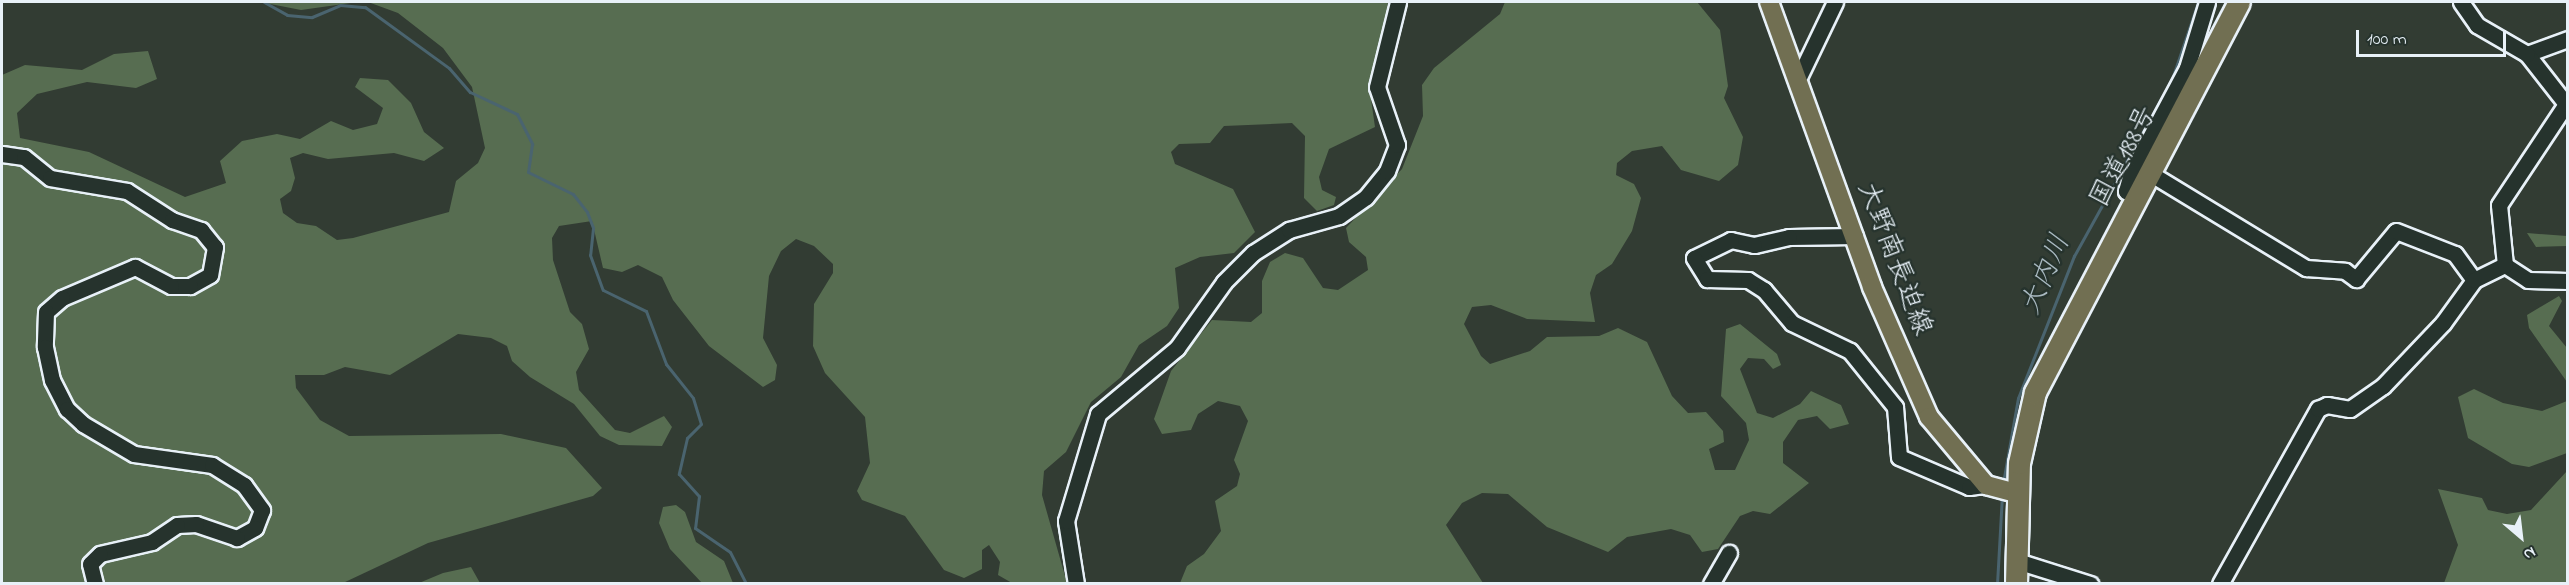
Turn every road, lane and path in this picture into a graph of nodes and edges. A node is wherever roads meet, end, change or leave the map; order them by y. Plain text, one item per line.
1 (1398, 2) edge
2 (1769, 2) edge
3 (1835, 2) edge
4 (2206, 2) edge
5 (2239, 2) edge
6 (2461, 2) edge
7 (2568, 39) edge
8 (2527, 54) junction
9 (1800, 75) junction
10 (2, 154) edge
11 (2148, 172) junction
12 (2135, 197) junction
13 (1855, 236) junction
14 (2505, 265) junction
15 (2474, 280) junction
16 (2568, 281) edge
17 (2003, 491) junction
18 (1729, 554) dead end
19 (2017, 561) junction
20 (95, 584) edge
21 (1076, 584) edge
22 (1711, 584) edge
23 (2016, 584) edge
24 (2090, 584) edge
25 (2220, 584) edge

1 - 21 street
2 - 9 main road, 大野南長迫線
3 - 9 street
4 - 12 street
5 - 11 highway, 国道188号
6 - 8 street
7 - 8 street
8 - 14 street
9 - 13 main road, 大野南長迫線
10 - 20 street
11 - 12 highway, 国道188号
11 - 15 street
12 - 17 highway, 国道188号
13 - 17 main road, 大野南長迫線
13 - 17 street
14 - 15 street
14 - 16 street
15 - 25 street
17 - 19 highway, 国道188号
18 - 22 street
19 - 23 highway, 国道188号
19 - 24 street

